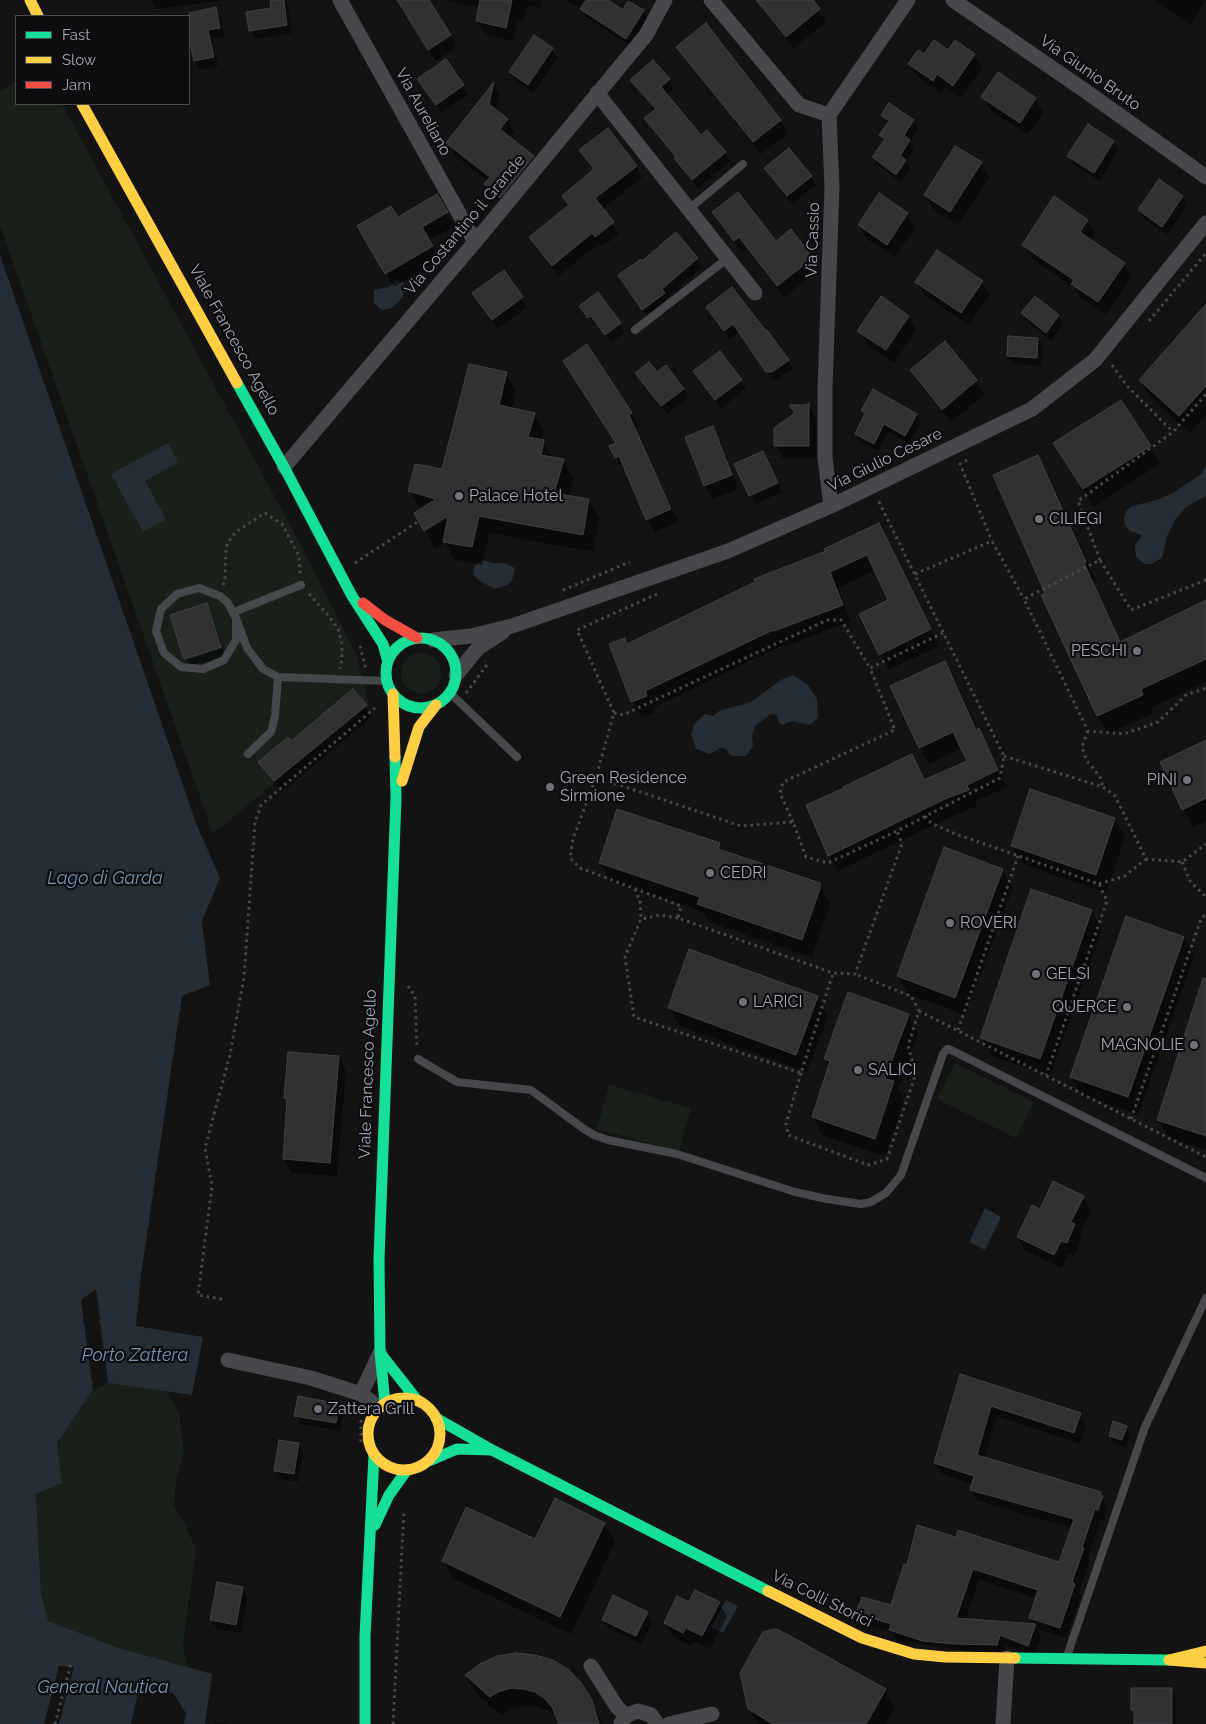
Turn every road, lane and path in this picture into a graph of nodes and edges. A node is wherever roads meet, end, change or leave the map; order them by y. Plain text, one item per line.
1 (30, 0) edge
2 (340, 0) edge
3 (665, 0) edge
4 (711, 0) edge
5 (908, 0) edge
6 (953, 0) edge
7 (38, 15) edge
8 (597, 93) junction
9 (83, 105) edge
10 (829, 115) junction
11 (743, 164) dead end
12 (1206, 177) edge
13 (689, 209) junction
14 (1206, 223) edge
15 (474, 242) junction
16 (728, 258) junction
17 (755, 293) dead end
18 (634, 330) dead end
19 (1112, 365) dead end
20 (1206, 394) edge
21 (1172, 432) junction
22 (284, 467) junction
23 (870, 498) dead end
24 (831, 506) junction
25 (419, 521) dead end
26 (1100, 560) junction
27 (352, 564) dead end
28 (914, 574) junction
29 (1206, 580) edge
30 (302, 585) dead end
31 (666, 590) dead end
32 (352, 596) junction
33 (1024, 599) junction
34 (235, 615) junction
35 (512, 626) junction
36 (943, 633) junction
37 (417, 638) junction
38 (433, 640) junction
39 (358, 641) dead end
40 (478, 648) junction
41 (388, 662) junction
42 (870, 668) junction
43 (456, 675) junction
44 (278, 677) junction
45 (369, 680) junction
46 (387, 681) junction
47 (1206, 688) edge
48 (450, 693) junction
49 (393, 694) junction
50 (459, 702) junction
51 (436, 705) junction
52 (614, 714) junction
53 (376, 717) dead end
54 (1088, 731) junction
55 (248, 754) dead end
56 (1004, 756) junction
57 (517, 757) dead end
58 (596, 777) junction
59 (1102, 787) junction
60 (396, 798) junction
61 (925, 816) junction
62 (793, 822) junction
63 (897, 831) junction
64 (1206, 844) edge
65 (1018, 856) junction
66 (1146, 859) junction
67 (1182, 862) junction
68 (1099, 884) junction
69 (635, 889) junction
70 (1206, 897) edge
71 (1206, 914) edge
72 (678, 918) junction
73 (641, 919) junction
74 (833, 973) junction
75 (855, 974) junction
76 (407, 985) dead end
77 (919, 1011) junction
78 (958, 1030) junction
79 (418, 1059) joint
80 (801, 1073) junction
81 (1046, 1075) junction
82 (1131, 1119) junction
83 (1206, 1157) edge
84 (1206, 1178) edge
85 (1206, 1298) edge
86 (222, 1300) dead end
87 (380, 1352) junction
88 (228, 1360) dead end
89 (361, 1394) junction
90 (417, 1400) junction
91 (381, 1406) junction
92 (436, 1418) junction
93 (360, 1448) dead end
94 (492, 1450) junction
95 (374, 1455) junction
96 (428, 1461) junction
97 (408, 1470) junction
98 (389, 1495) junction
99 (371, 1534) junction
100 (1206, 1651) edge
101 (1007, 1658) junction
102 (1066, 1658) junction
103 (1169, 1660) junction
104 (71, 1663) dead end
105 (1206, 1663) edge
106 (591, 1666) dead end
107 (712, 1714) dead end
108 (624, 1720) edge
109 (55, 1724) edge
110 (365, 1724) edge
111 (393, 1724) edge
112 (657, 1724) edge
113 (669, 1724) edge
114 (1003, 1724) edge

1 - 7 main road
2 - 15 street, Via Aureliano
3 - 8 street, Via Costantino il Grande
4 - 10 street
5 - 10 street
6 - 12 street, Via Giunio Bruto
8 - 13 street
8 - 15 street, Via Costantino il Grande
9 - 22 main road, Viale Francesco Agello
10 - 24 street, Via Cassio
11 - 13 lane
13 - 16 street
14 - 24 street, Via Giulio Cesare
15 - 22 street, Via Costantino il Grande
16 - 17 street
16 - 18 lane
19 - 21 path
20 - 21 path
21 - 26 path
22 - 32 main road, Viale Francesco Agello
23 - 28 path
24 - 35 street, Via Giulio Cesare
25 - 27 path
26 - 29 path
26 - 33 path
28 - 33 path
28 - 36 path
30 - 34 lane
31 - 52 path
32 - 37 main road, Viale Francesco Agello
32 - 41 main road, Viale Francesco Agello
33 - 54 path
34 - 34 lane
34 - 44 lane
35 - 38 street, Via Giulio Cesare
35 - 40 street, Via Giulio Cesare
36 - 42 path
36 - 56 path
37 - 38 main road
37 - 41 main road
38 - 43 main road
39 - 45 path
40 - 43 street, Via Giulio Cesare
40 - 50 path
41 - 46 main road
42 - 52 path
42 - 62 path
43 - 48 main road
44 - 45 lane
44 - 55 lane
45 - 46 lane
46 - 49 main road
47 - 54 path
48 - 50 lane
48 - 51 main road
49 - 51 main road
49 - 60 main road, Viale Francesco Agello
50 - 57 lane
51 - 60 main road, Viale Francesco Agello
52 - 58 path
53 - 86 path
54 - 59 path
56 - 59 path
56 - 61 path
58 - 62 path
58 - 69 path
59 - 66 path
60 - 87 main road, Viale Francesco Agello
61 - 63 path
61 - 65 path
62 - 63 path
63 - 75 path
64 - 67 path
65 - 68 path
65 - 78 path
66 - 67 path
66 - 68 path
67 - 70 path
68 - 81 path
69 - 72 path
69 - 73 path
71 - 82 path
72 - 73 path
72 - 74 path
73 - 80 path
74 - 75 path
74 - 80 path
75 - 77 path
76 - 79 path
77 - 78 path
77 - 80 path
78 - 81 path
79 - 84 lane
81 - 82 path
82 - 83 path
85 - 102 lane
87 - 89 street
87 - 90 main road
87 - 91 main road, Viale Francesco Agello
88 - 89 street
89 - 91 street
89 - 93 path
90 - 91 main road
90 - 92 main road
91 - 95 main road
92 - 94 main road, Via Colli Storici
92 - 96 main road
94 - 96 main road, Via Colli Storici
94 - 101 main road, Via Colli Storici
95 - 97 main road
95 - 99 main road
96 - 97 main road
97 - 98 main road
98 - 99 main road
98 - 111 path
99 - 110 main road
100 - 103 main road, Via Colli Storici
101 - 102 main road, Via Colli Storici
101 - 114 street
102 - 103 main road, Via Colli Storici
103 - 105 main road, Via Colli Storici
104 - 109 path
106 - 108 street
107 - 113 street
108 - 112 street

